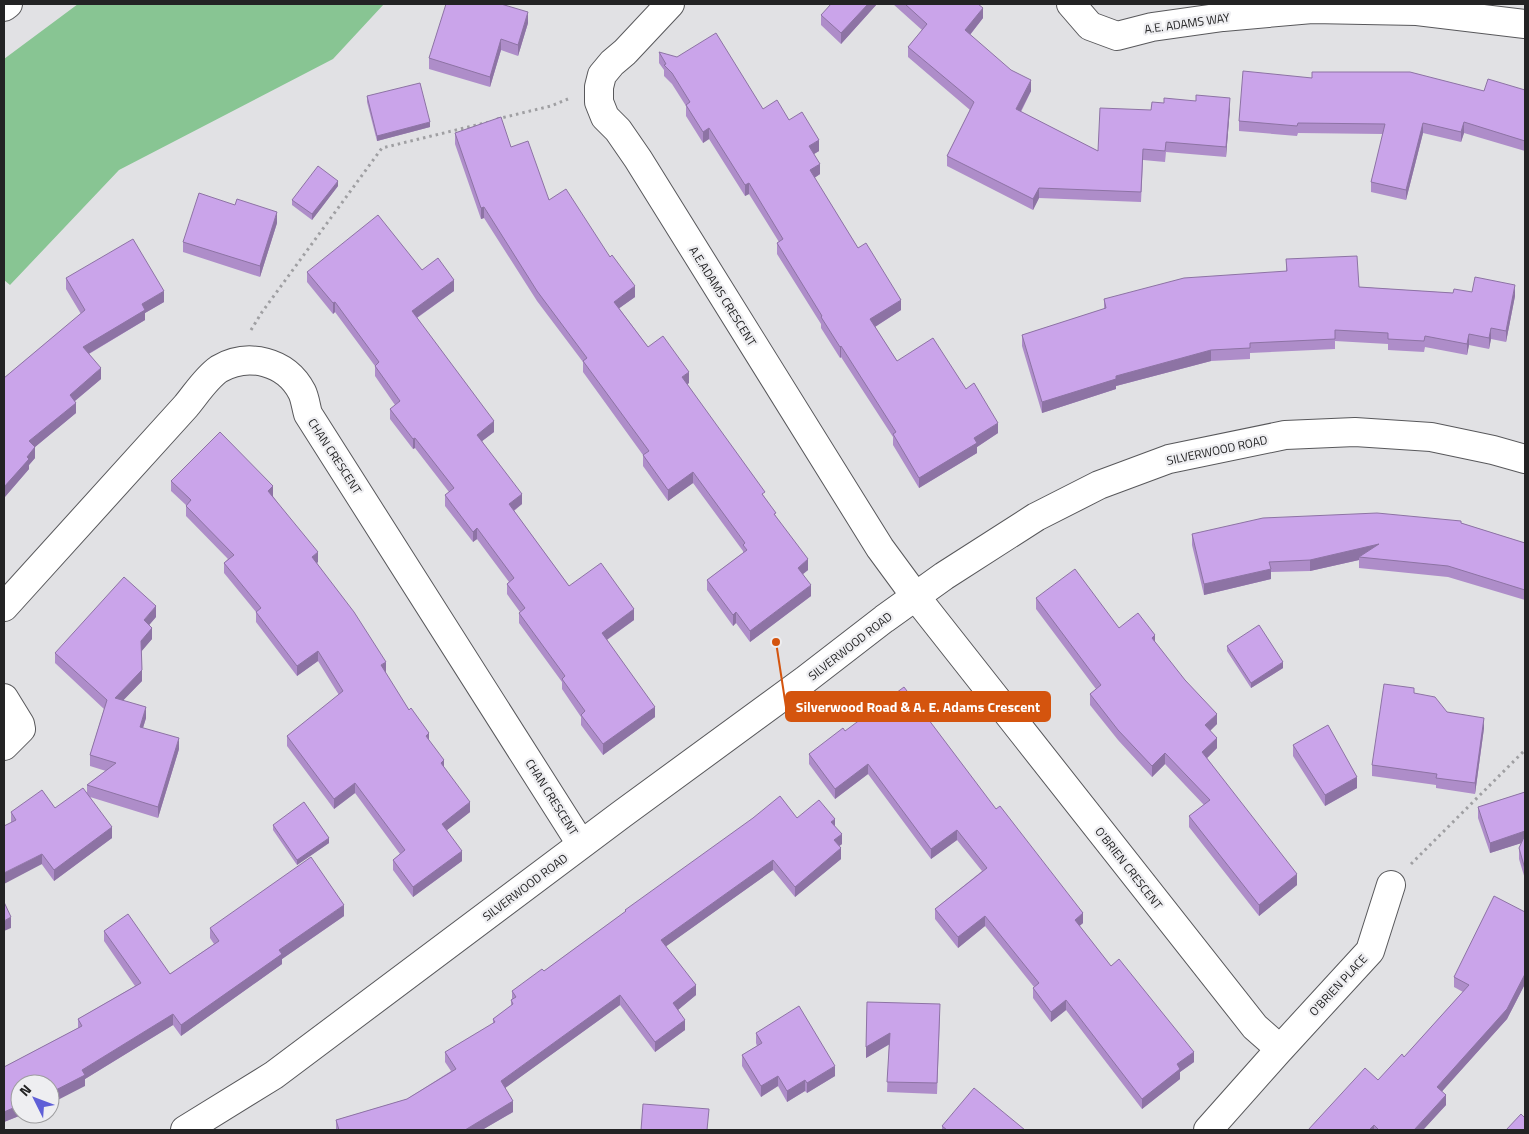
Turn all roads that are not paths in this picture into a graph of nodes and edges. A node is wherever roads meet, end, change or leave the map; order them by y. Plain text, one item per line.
1 (8, 4) edge
2 (670, 4) edge
3 (1071, 4) edge
4 (4, 7) edge
5 (1525, 24) edge
6 (1525, 459) edge
7 (916, 597) junction
8 (4, 606) edge
9 (4, 698) edge
10 (4, 746) edge
11 (581, 844) junction
12 (1391, 885) dead end
13 (1280, 1049) junction
14 (185, 1130) edge
15 (1208, 1130) edge

1 - 4 street
2 - 7 street, A.E.ADAMS CRESCENT
3 - 5 street, A.E. ADAMS WAY
6 - 7 street, SILVERWOOD ROAD
7 - 11 street, SILVERWOOD ROAD
7 - 13 street, O'BRIEN CRESCENT
8 - 11 street, CHAN CRESCENT
9 - 10 street
11 - 14 street, SILVERWOOD ROAD
12 - 13 street, O'BRIEN PLACE
13 - 15 street

